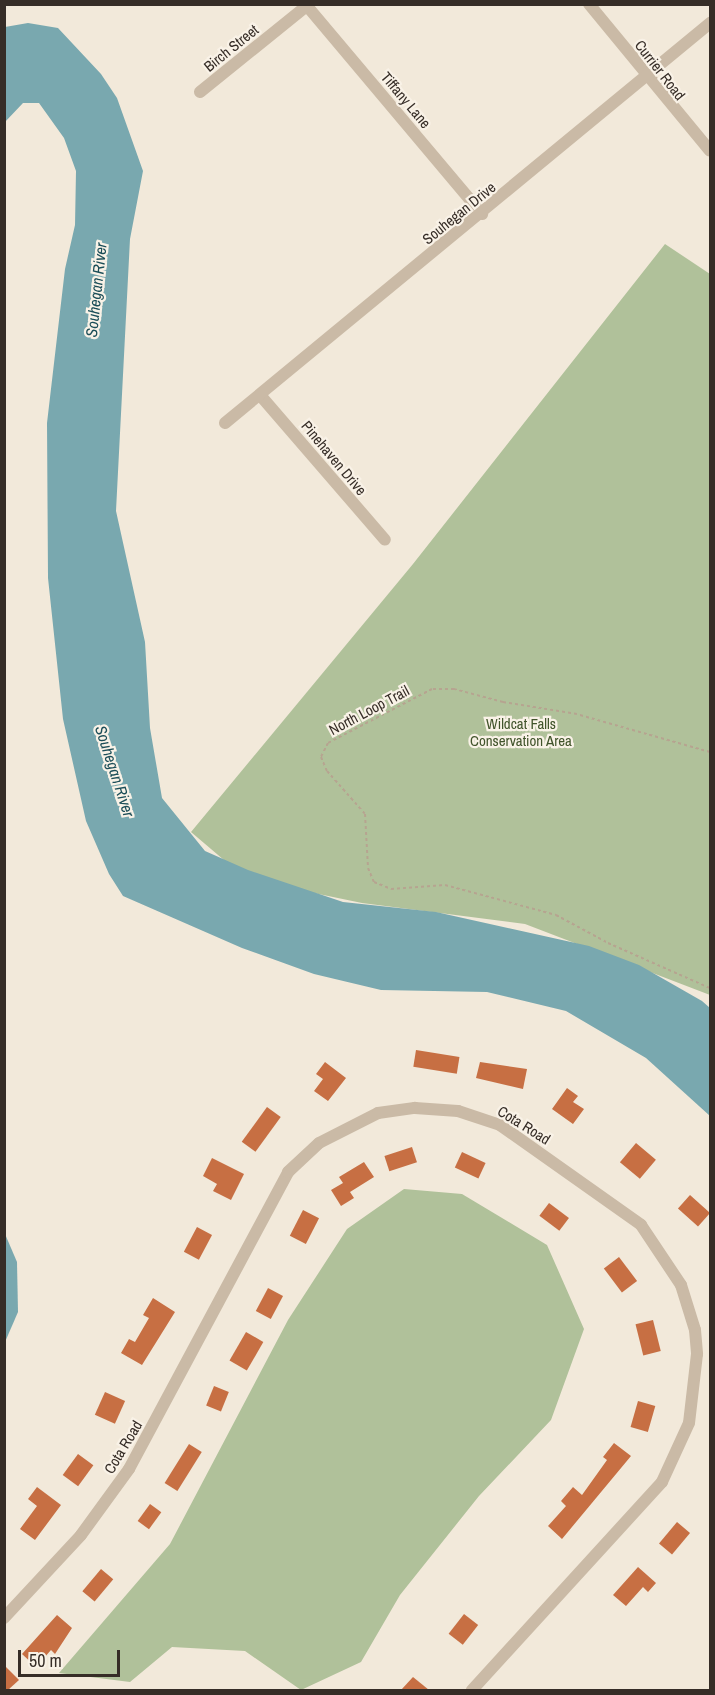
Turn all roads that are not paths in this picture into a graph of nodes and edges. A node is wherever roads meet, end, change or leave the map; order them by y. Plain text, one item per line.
1 (589, 4) edge
2 (308, 5) edge
3 (711, 23) edge
4 (648, 78) junction
5 (200, 92) dead end
6 (711, 151) edge
7 (482, 214) junction
8 (260, 395) junction
9 (225, 423) dead end
10 (385, 540) dead end
11 (4, 1618) edge
12 (472, 1690) edge

1 - 4 street, Currier Road
2 - 5 street, Birch Street
2 - 7 street, Tiffany Lane
3 - 4 street, Souhegan Drive
4 - 6 street, Currier Road
4 - 7 street, Souhegan Drive
7 - 8 street, Souhegan Drive
8 - 9 street, Souhegan Drive
8 - 10 street, Pinehaven Drive
11 - 12 street, Cota Road

